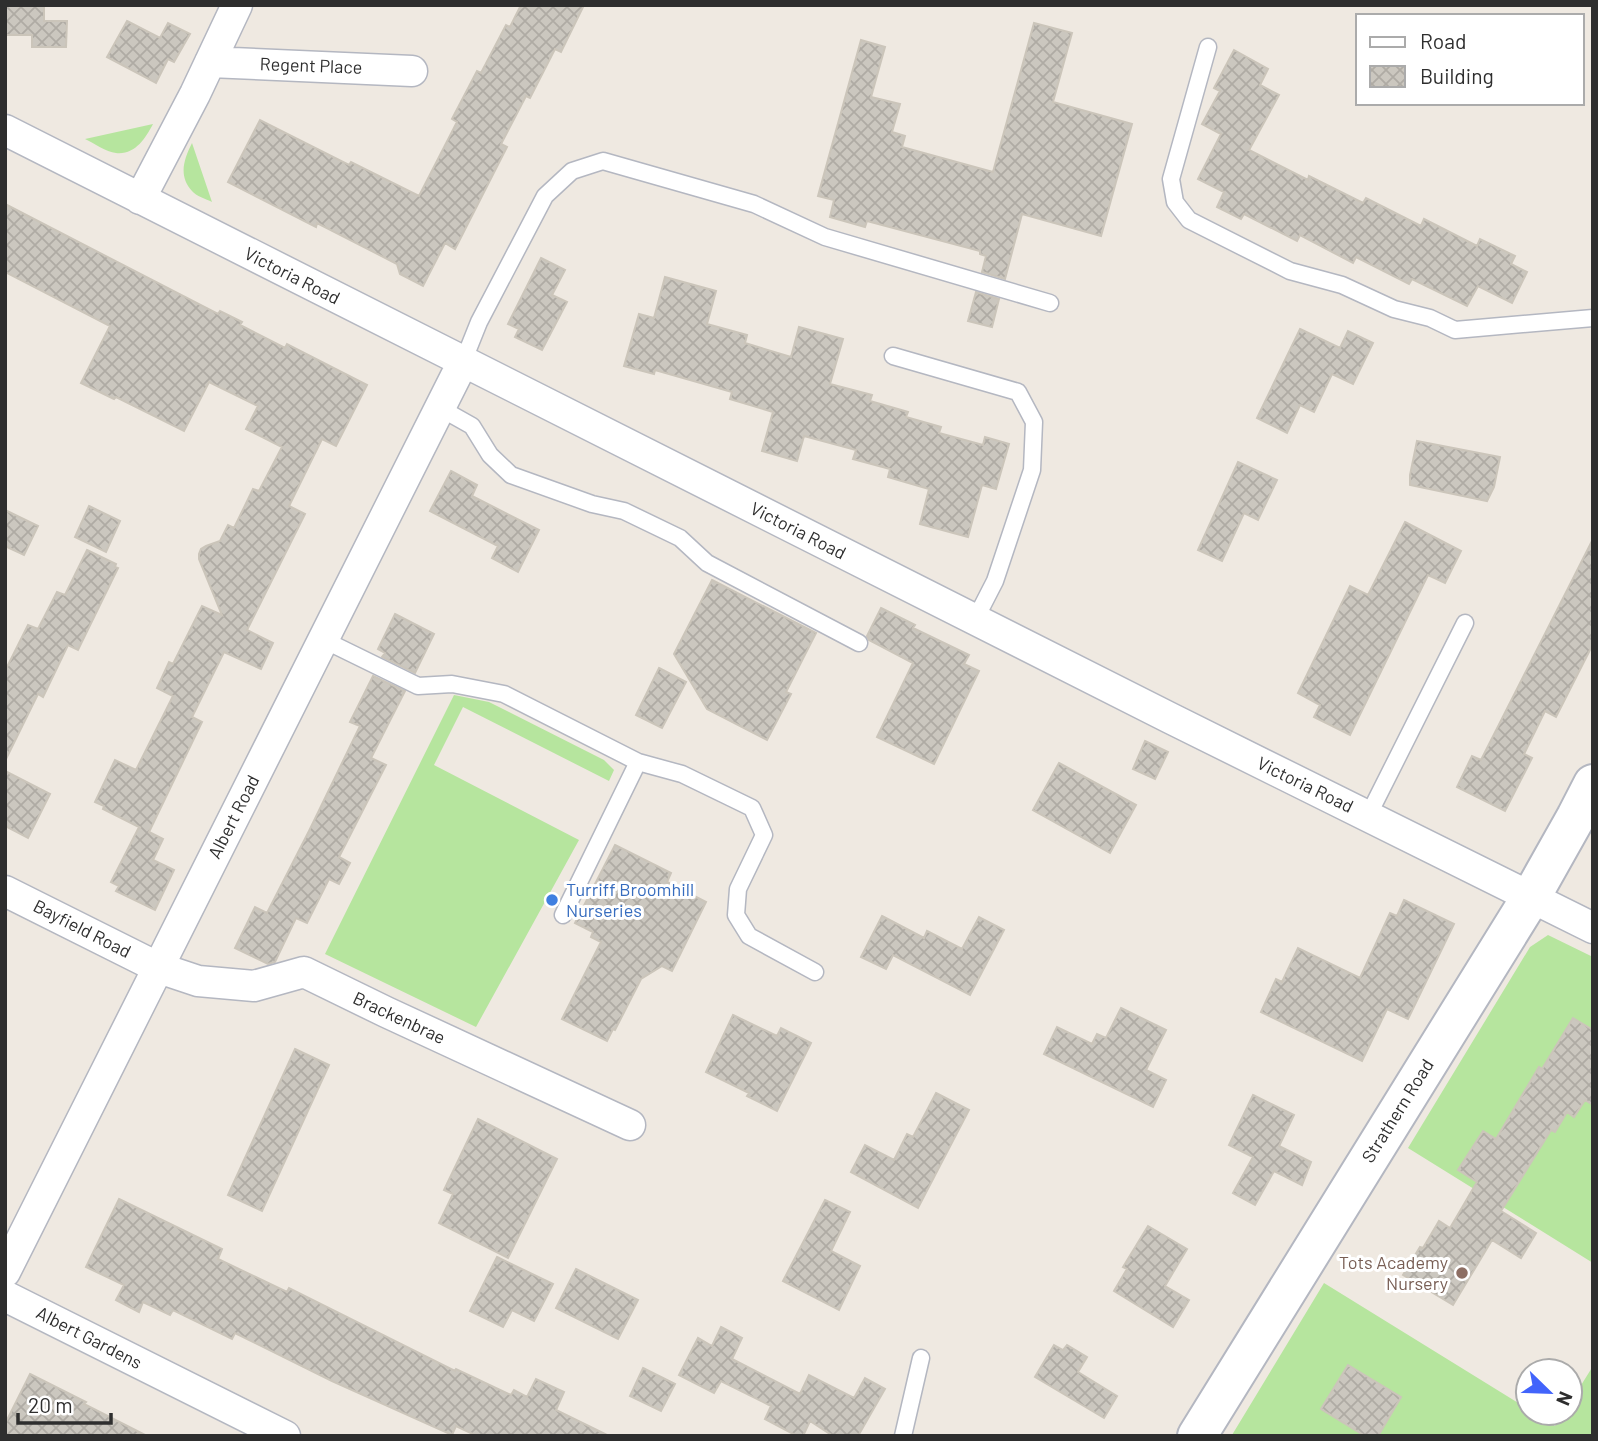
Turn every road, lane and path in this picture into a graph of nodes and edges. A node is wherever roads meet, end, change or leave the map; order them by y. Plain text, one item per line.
1 (233, 7) edge
2 (1208, 47) dead end
3 (209, 62) junction
4 (412, 71) dead end
5 (5, 130) edge
6 (140, 199) junction
7 (1050, 303) dead end
8 (1593, 318) edge
9 (893, 356) dead end
10 (463, 362) junction
11 (440, 408) junction
12 (975, 620) junction
13 (1465, 623) dead end
14 (324, 640) junction
15 (859, 643) dead end
16 (639, 762) junction
17 (1593, 784) edge
18 (1368, 816) junction
19 (5, 891) edge
20 (1531, 897) junction
21 (564, 915) dead end
22 (1593, 928) edge
23 (159, 968) junction
24 (815, 972) dead end
25 (630, 1125) dead end
26 (5, 1272) edge
27 (5, 1296) edge
28 (921, 1358) dead end
29 (285, 1436) edge
30 (903, 1436) edge
31 (1197, 1436) edge

1 - 3 street
2 - 8 lane
3 - 4 street, Regent Place
3 - 6 street
5 - 6 street, Victoria Road
6 - 10 street, Victoria Road
7 - 10 lane
9 - 12 lane
10 - 11 street, Albert Road
10 - 12 street, Victoria Road
11 - 14 street, Albert Road
11 - 15 lane
12 - 18 street, Victoria Road
13 - 18 lane
14 - 16 lane
14 - 23 street, Albert Road
16 - 21 lane
16 - 24 lane
17 - 20 street, Strathern Road
18 - 20 street, Victoria Road
19 - 23 street, Bayfield Road
20 - 22 street, Victoria Road
20 - 31 street, Strathern Road
23 - 25 street, Brackenbrae
23 - 26 street, Albert Road
27 - 29 street, Albert Gardens
28 - 30 lane

